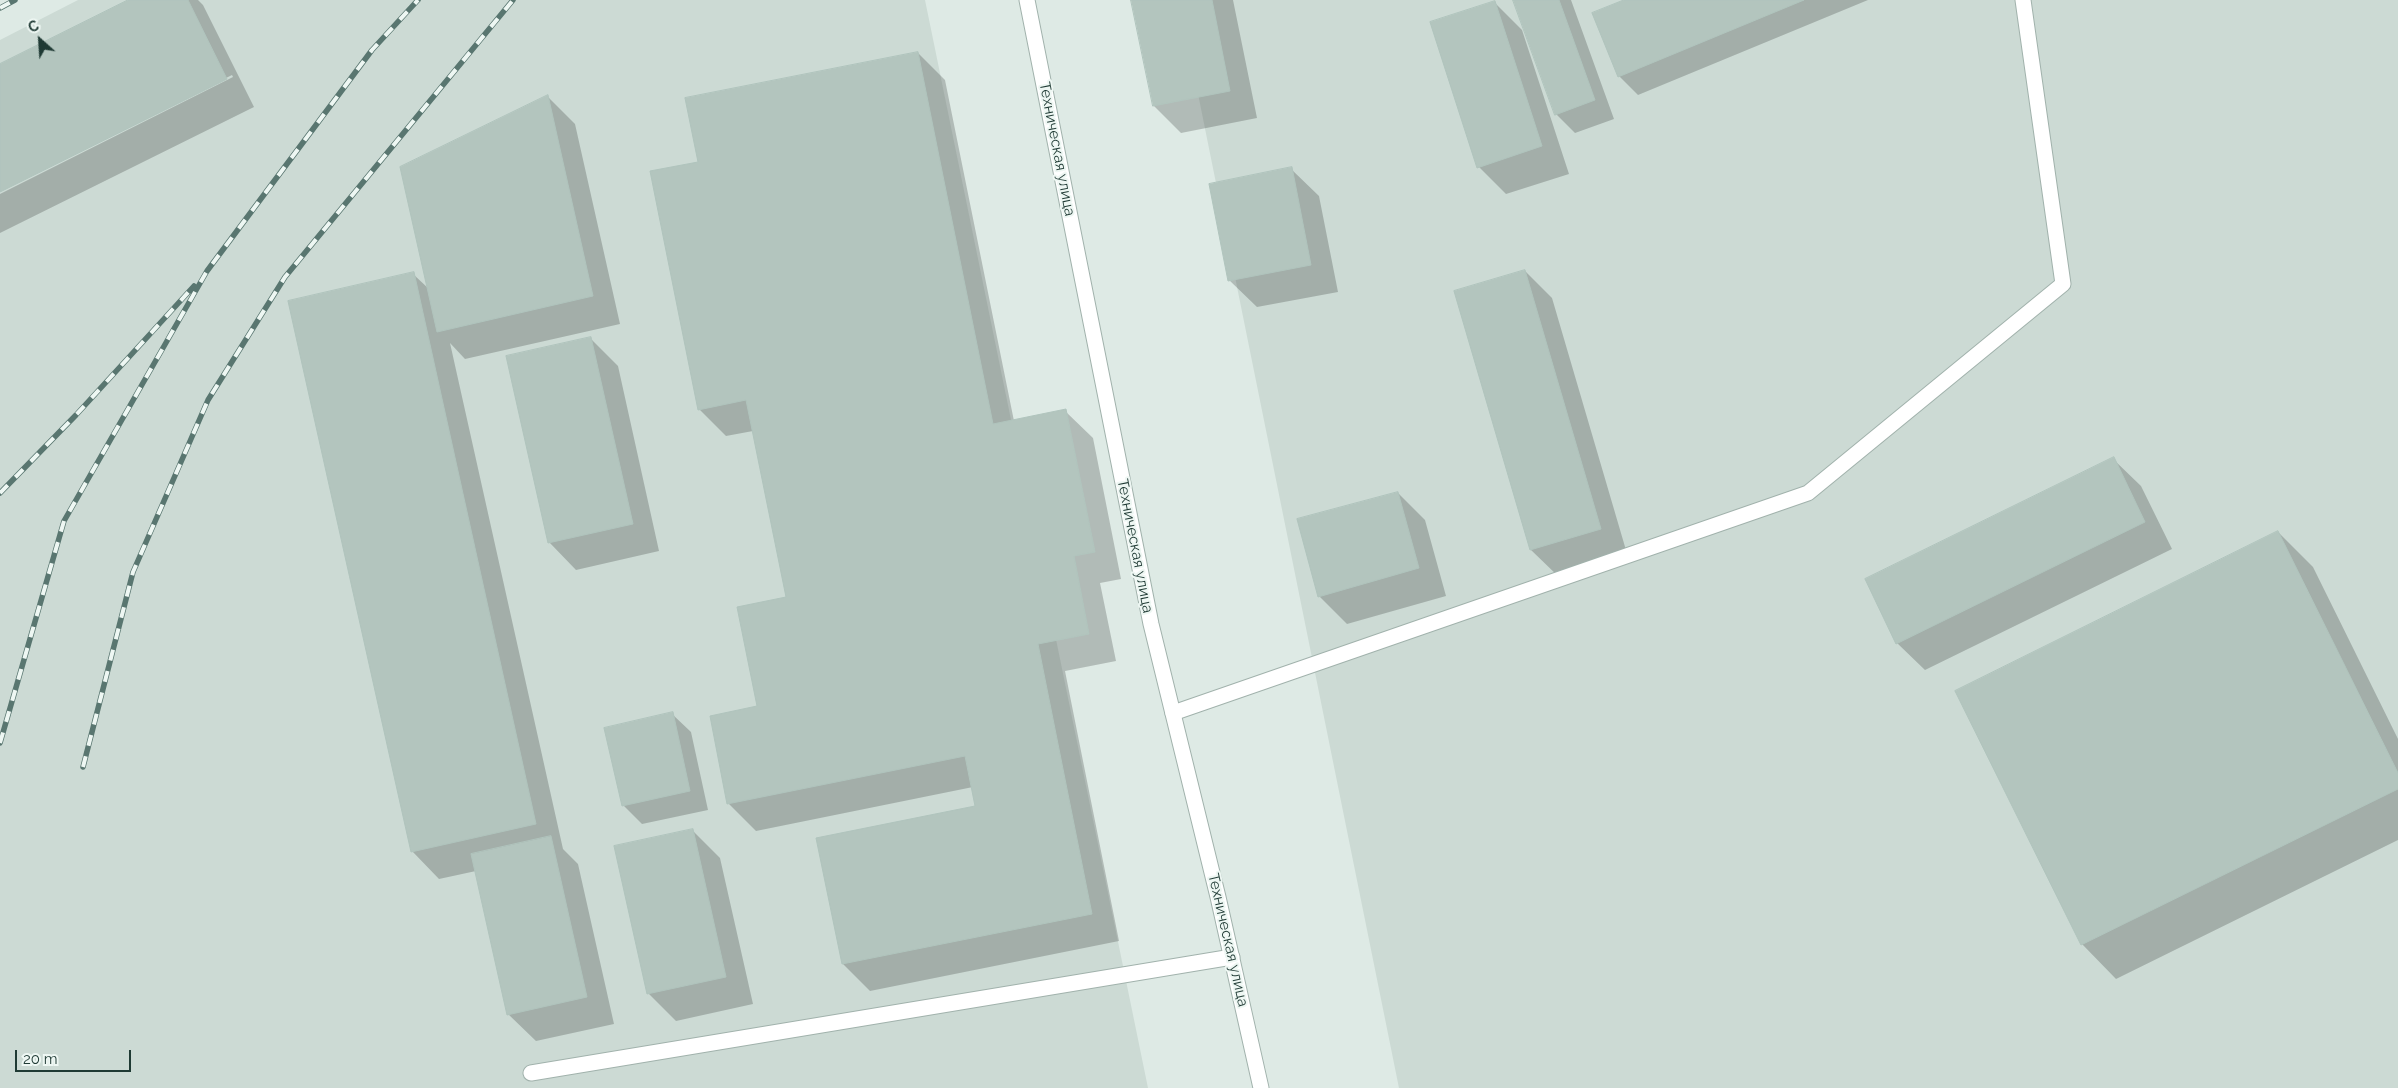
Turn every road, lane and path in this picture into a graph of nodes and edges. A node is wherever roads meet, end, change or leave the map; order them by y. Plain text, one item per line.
1 (1027, 0) edge
2 (2023, 0) edge
3 (1173, 713) junction
4 (1232, 957) junction
5 (531, 1073) dead end
6 (1260, 1088) edge

1 - 3 street, Техническая улица
2 - 3 street
3 - 4 street, Техническая улица
4 - 5 street
4 - 6 street, Техническая улица

